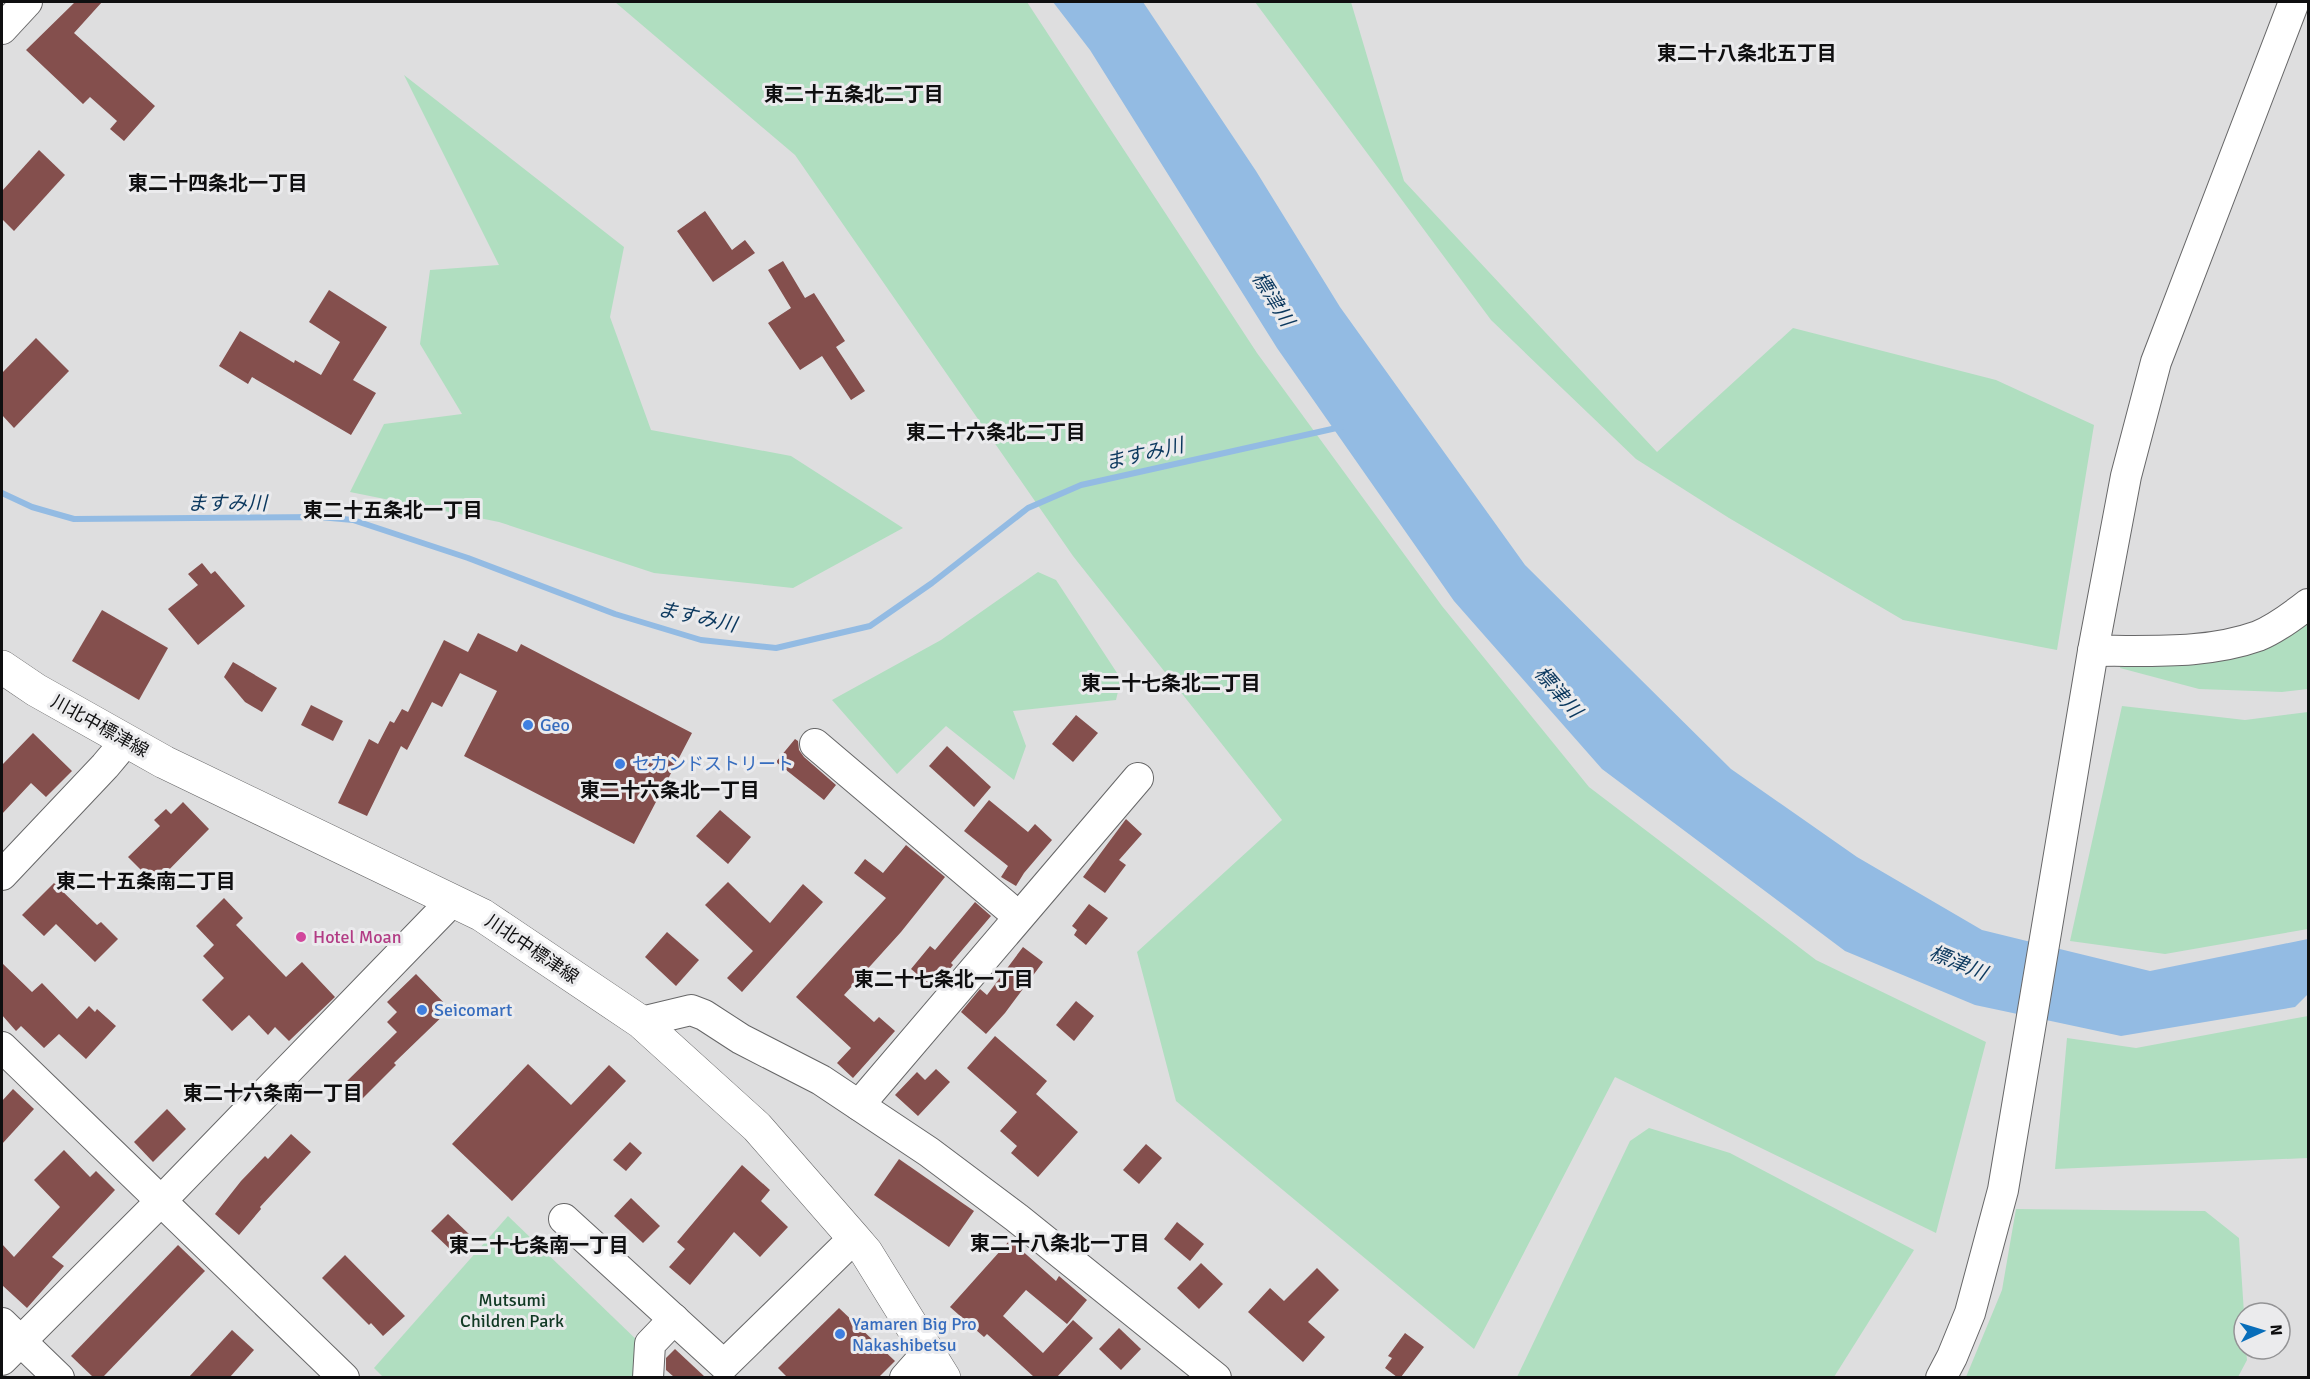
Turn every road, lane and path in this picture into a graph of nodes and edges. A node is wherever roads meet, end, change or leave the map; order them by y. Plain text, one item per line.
1 (27, 2) edge
2 (2294, 2) edge
3 (2, 29) edge
4 (2308, 604) edge
5 (2093, 651) junction
6 (2, 667) edge
7 (126, 741) junction
8 (814, 744) dead end
9 (1138, 778) dead end
10 (2, 875) edge
11 (452, 901) junction
12 (1018, 916) junction
13 (641, 1022) junction
14 (2, 1047) edge
15 (859, 1105) junction
16 (162, 1200) junction
17 (564, 1219) dead end
18 (854, 1238) junction
19 (674, 1319) junction
20 (8, 1341) edge
21 (936, 1365) edge
22 (59, 1377) edge
23 (344, 1377) edge
24 (648, 1377) edge
25 (905, 1377) edge
26 (1215, 1377) edge
27 (1941, 1377) edge

1 - 3 street
2 - 5 street
4 - 5 street
5 - 27 street
6 - 7 main road, 川北中標津線
7 - 10 street
7 - 11 main road, 川北中標津線
8 - 12 street
9 - 12 street
11 - 13 main road, 川北中標津線
11 - 16 street
12 - 15 street
13 - 15 street
13 - 18 main road, 川北中標津線
14 - 16 street
15 - 26 street
16 - 20 street
16 - 23 street
17 - 19 street
18 - 19 street
18 - 21 main road, 川北中標津線
19 - 24 street
20 - 22 street
21 - 25 street

